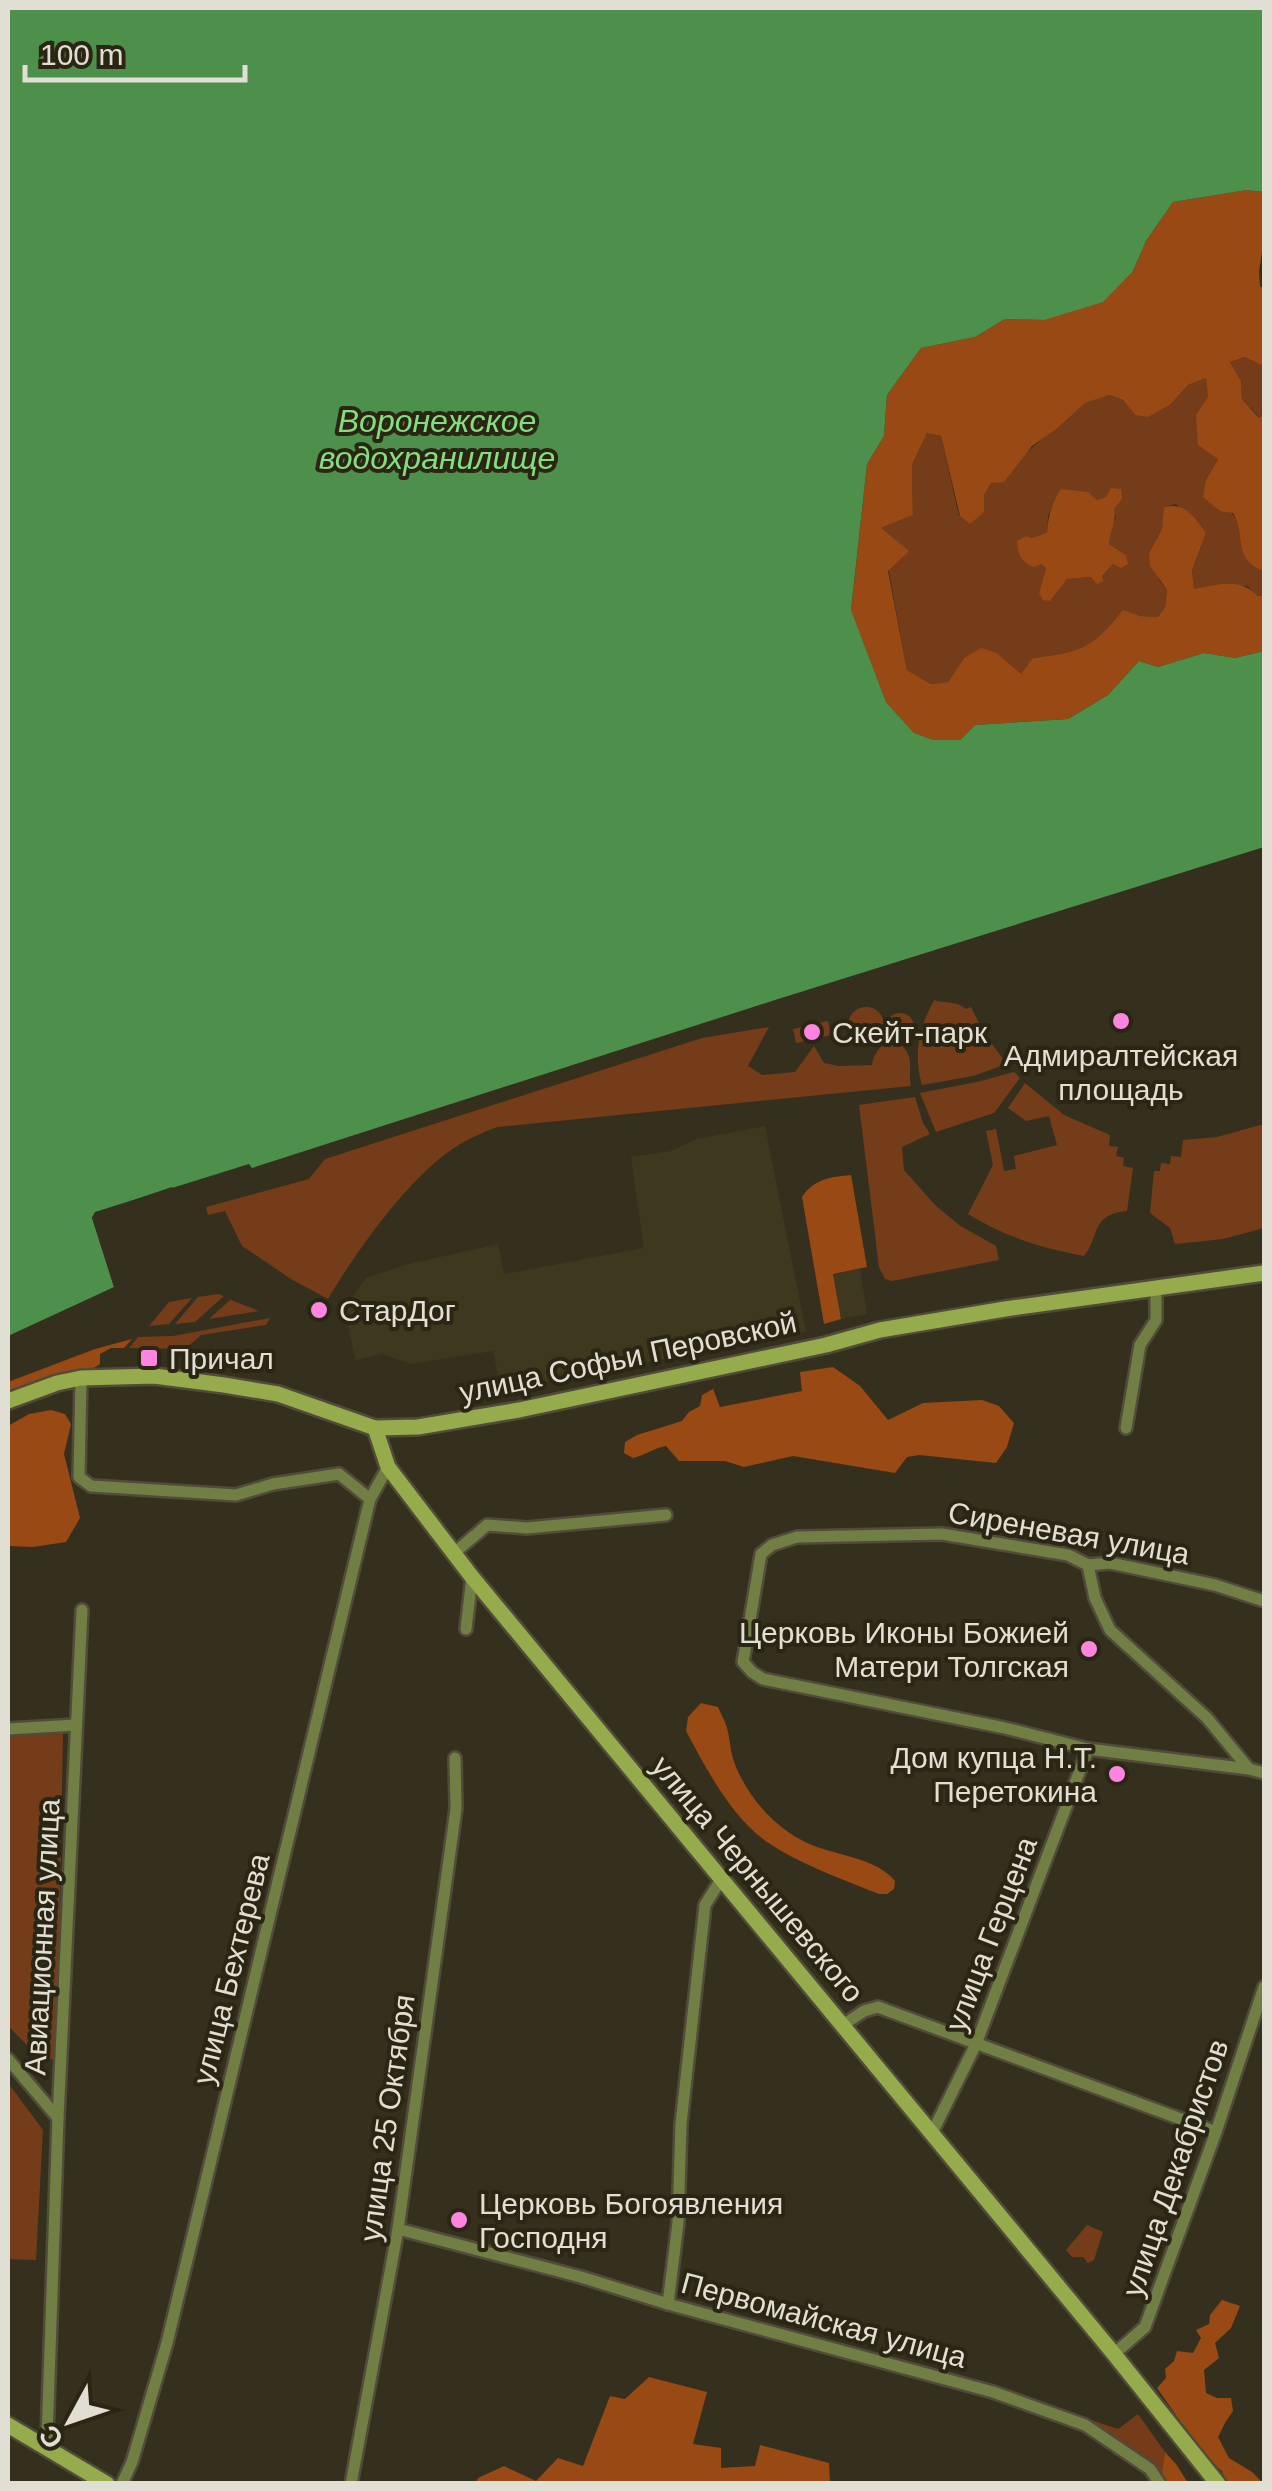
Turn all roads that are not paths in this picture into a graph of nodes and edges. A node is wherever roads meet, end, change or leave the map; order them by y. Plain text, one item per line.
1 (1264, 1273) edge
2 (1156, 1287) junction
3 (81, 1378) junction
4 (8, 1401) edge
5 (375, 1428) junction
6 (1126, 1428) dead end
7 (388, 1467) junction
8 (370, 1499) junction
9 (666, 1516) dead end
10 (454, 1554) junction
11 (1088, 1565) junction
12 (472, 1577) junction
13 (1264, 1601) edge
14 (82, 1610) dead end
15 (466, 1629) dead end
16 (76, 1725) junction
17 (8, 1729) edge
18 (1088, 1750) junction
19 (456, 1758) dead end
20 (1248, 1769) junction
21 (1264, 1773) edge
22 (722, 1878) junction
23 (1264, 1987) edge
24 (843, 2025) junction
25 (976, 2044) junction
26 (8, 2059) edge
27 (58, 2118) junction
28 (1216, 2132) junction
29 (932, 2133) junction
30 (398, 2229) junction
31 (668, 2304) junction
32 (1114, 2354) junction
33 (8, 2425) edge
34 (44, 2446) junction
35 (108, 2484) edge
36 (122, 2484) edge
37 (351, 2484) edge
38 (1160, 2484) edge
39 (1218, 2484) edge

1 - 2 street, улица Софьи Перовской
2 - 5 street, улица Софьи Перовской
2 - 6 street
3 - 4 street, улица Софьи Перовской
3 - 5 street, улица Софьи Перовской
3 - 8 street
5 - 7 street, улица Чернышевского
7 - 8 street, улица Бехтерева
7 - 10 street, улица Чернышевского
8 - 36 street, улица Бехтерева
9 - 10 street
10 - 12 street, улица Чернышевского
11 - 13 street, Сиреневая улица
11 - 18 street, Сиреневая улица
11 - 20 street
12 - 15 street
12 - 22 street, улица Чернышевского
14 - 16 street, Авиационная улица
16 - 17 street
16 - 27 street, Авиационная улица
18 - 20 street
18 - 25 street, улица Герцена
19 - 30 street, улица 25 Октября
20 - 21 street
22 - 24 street, улица Чернышевского
22 - 31 street
23 - 28 street, улица Декабристов
24 - 25 street
24 - 29 street, улица Чернышевского
25 - 28 street
25 - 29 street, улица Герцена
26 - 27 street
27 - 34 street, Авиационная улица
28 - 32 street, улица Декабристов
29 - 32 street, улица Чернышевского
30 - 31 street, Первомайская улица
30 - 37 street, улица 25 Октября
31 - 38 street, Первомайская улица
32 - 39 street, улица Чернышевского
33 - 34 street
34 - 35 street

